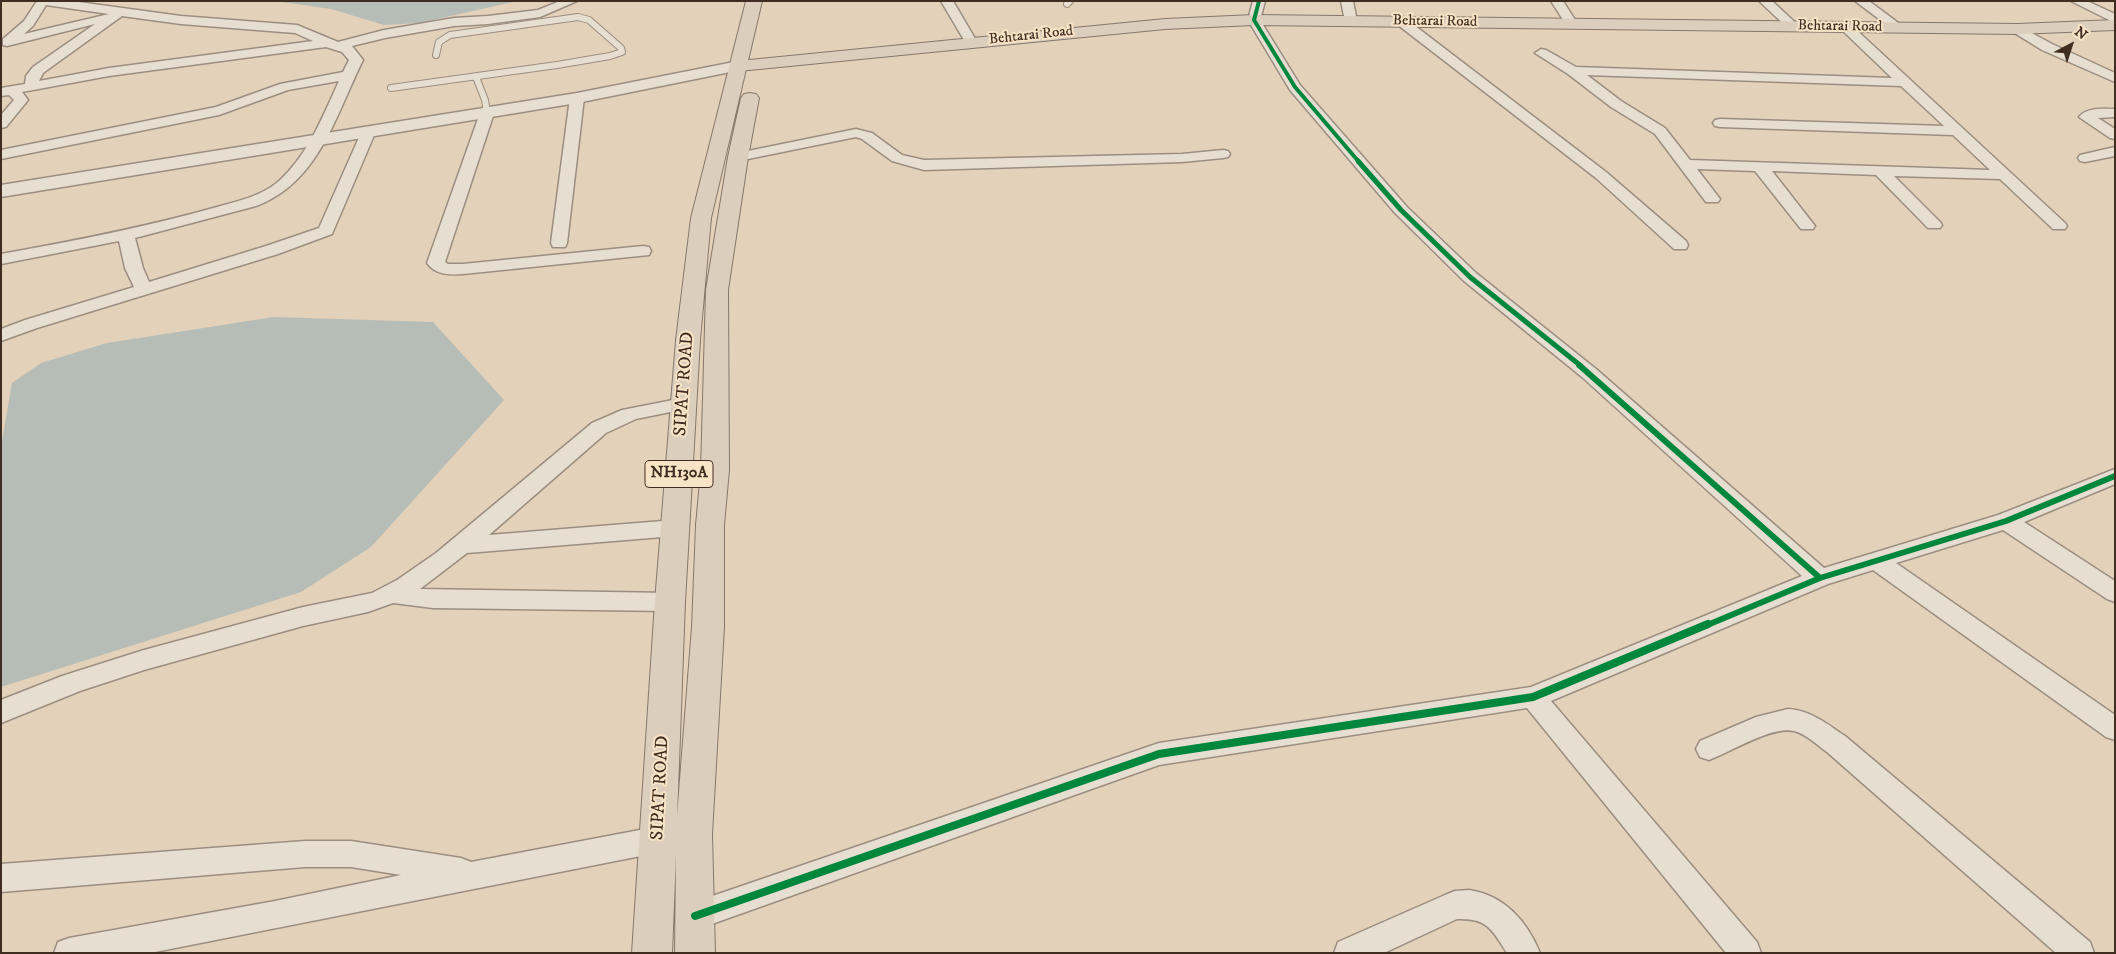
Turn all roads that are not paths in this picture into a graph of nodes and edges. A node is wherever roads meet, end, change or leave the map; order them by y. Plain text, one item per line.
1 (43, 1) edge
2 (571, 1) edge
3 (754, 1) edge
4 (770, 1) edge
5 (947, 1) edge
6 (1259, 1) edge
7 (1347, 1) edge
8 (1557, 1) edge
9 (1765, 1) edge
10 (1861, 1) edge
11 (2077, 1) edge
12 (115, 15) junction
13 (2115, 19) edge
14 (1254, 20) junction
15 (1351, 21) junction
16 (1402, 22) junction
17 (1571, 23) junction
18 (2115, 25) edge
19 (1794, 27) junction
20 (1847, 28) junction
21 (1899, 28) junction
22 (2017, 29) junction
23 (971, 42) junction
24 (4, 44) edge
25 (332, 44) junction
26 (1541, 53) dead end
27 (436, 55) dead end
28 (748, 64) junction
29 (1572, 71) junction
30 (348, 75) junction
31 (476, 77) junction
32 (2115, 78) edge
33 (1904, 82) junction
34 (30, 86) junction
35 (392, 88) dead end
36 (7, 91) edge
37 (577, 98) junction
38 (487, 113) junction
39 (2115, 113) edge
40 (1720, 123) dead end
41 (1, 124) edge
42 (1957, 131) junction
43 (368, 133) junction
44 (2115, 136) edge
45 (318, 140) junction
46 (2115, 151) edge
47 (1222, 154) dead end
48 (1, 155) edge
49 (738, 157) junction
50 (2085, 158) dead end
51 (1686, 164) junction
52 (1761, 168) junction
53 (1881, 171) junction
54 (2006, 175) junction
55 (1, 191) edge
56 (1712, 199) dead end
57 (1934, 225) dead end
58 (1807, 226) dead end
59 (2058, 226) dead end
60 (126, 235) junction
61 (559, 242) dead end
62 (1680, 245) dead end
63 (643, 251) dead end
64 (1, 259) edge
65 (144, 289) junction
66 (1, 336) edge
67 (683, 404) junction
68 (2115, 476) edge
69 (2006, 521) junction
70 (675, 528) junction
71 (462, 545) junction
72 (1876, 561) junction
73 (1820, 578) junction
74 (2115, 593) edge
75 (391, 594) junction
76 (670, 602) junction
77 (1533, 697) junction
78 (1, 712) edge
79 (2115, 729) edge
80 (1709, 750) dead end
81 (694, 834) junction
82 (658, 840) junction
83 (477, 875) junction
84 (1, 878) edge
85 (695, 916) junction
86 (69, 953) edge
87 (652, 953) edge
88 (695, 953) edge
89 (1349, 953) edge
90 (1525, 953) edge
91 (1746, 953) edge
92 (2079, 953) edge

1 - 12 street
1 - 24 street
2 - 25 street
3 - 28 main road, SIPAT ROAD / NH130A
4 - 28 main road, SIPAT ROAD / NH130A
5 - 23 street
6 - 14 street
7 - 15 street
8 - 17 street
9 - 19 street
10 - 21 street
11 - 13 street
12 - 24 street
12 - 25 street
12 - 34 street
14 - 15 main road, Behtarai Road
14 - 23 main road, Behtarai Road
14 - 73 street
15 - 16 main road, Behtarai Road
16 - 17 main road, Behtarai Road
16 - 62 street
17 - 19 main road, Behtarai Road
18 - 22 main road, Behtarai Road
19 - 20 main road, Behtarai Road
20 - 21 main road, Behtarai Road
20 - 33 street
21 - 22 main road, Behtarai Road
22 - 32 street
23 - 28 main road, Behtarai Road
25 - 30 street
25 - 34 street
26 - 29 street
27 - 31 lane
28 - 37 street
28 - 49 main road, SIPAT ROAD / NH130A
28 - 67 main road, SIPAT ROAD / NH130A
29 - 33 street
29 - 51 street
30 - 45 street
30 - 48 street
31 - 35 lane
31 - 38 lane
33 - 42 street
34 - 36 street
36 - 41 street
37 - 38 street
37 - 61 street
38 - 43 street
38 - 63 street
39 - 44 street
40 - 42 street
42 - 54 street
43 - 45 street
43 - 65 street
45 - 55 street
45 - 60 street
46 - 50 street
47 - 49 street
49 - 81 main road, SIPAT ROAD / NH130A
51 - 52 street
51 - 56 street
52 - 53 street
52 - 58 street
53 - 54 street
53 - 57 street
54 - 59 street
60 - 64 street
60 - 65 street
65 - 66 street
67 - 70 main road, SIPAT ROAD / NH130A
67 - 71 street
68 - 69 street
69 - 72 street
69 - 74 street
70 - 71 street
70 - 76 main road, SIPAT ROAD / NH130A
71 - 75 street
72 - 73 street
72 - 79 street
73 - 77 street
75 - 76 street
75 - 78 street
76 - 82 main road, SIPAT ROAD / NH130A
77 - 85 street
77 - 91 street
80 - 92 street
81 - 82 street
81 - 85 main road, SIPAT ROAD / NH130A
82 - 83 street
82 - 87 main road, SIPAT ROAD / NH130A
83 - 84 street
83 - 86 street
85 - 88 main road, SIPAT ROAD / NH130A
89 - 90 street

